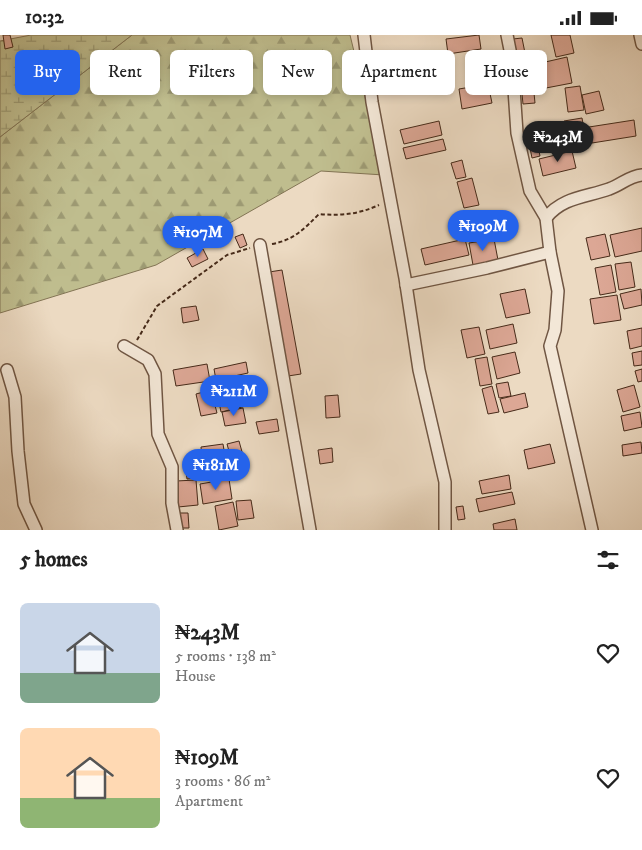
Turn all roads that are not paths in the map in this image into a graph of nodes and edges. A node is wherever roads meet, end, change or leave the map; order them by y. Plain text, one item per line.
1 (364, 35) edge
2 (507, 35) edge
3 (640, 35) edge
4 (642, 44) edge
5 (642, 175) edge
6 (546, 218) junction
7 (260, 245) dead end
8 (550, 252) junction
9 (406, 285) junction
10 (124, 346) dead end
11 (7, 370) dead end
12 (36, 530) edge
13 (177, 530) edge
14 (310, 530) edge
15 (444, 530) edge
16 (592, 530) edge

1 - 9 street
2 - 6 street
3 - 4 street
5 - 6 street
6 - 8 street
7 - 14 street
8 - 9 street
8 - 16 street
9 - 15 street
10 - 13 street
11 - 12 street

